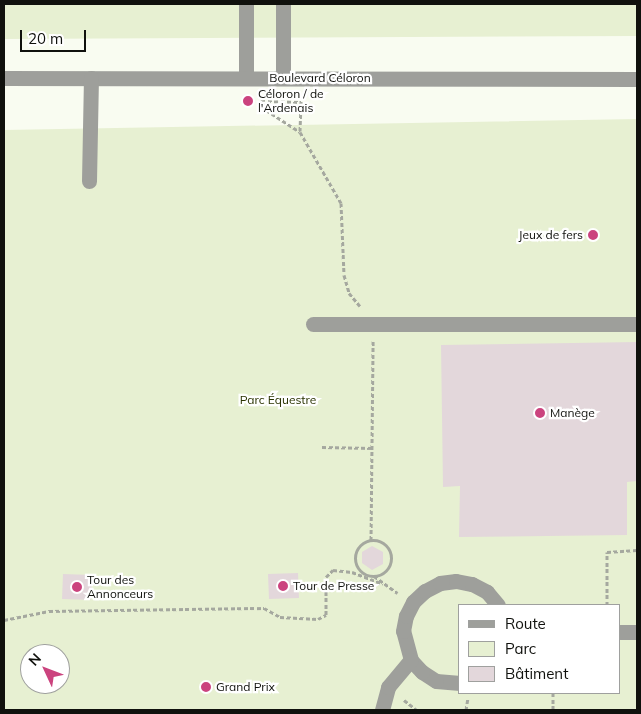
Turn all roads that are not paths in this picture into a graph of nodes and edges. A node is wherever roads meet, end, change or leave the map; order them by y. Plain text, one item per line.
1 (246, 4) edge
2 (283, 4) edge
3 (4, 78) edge
4 (91, 78) junction
5 (246, 78) junction
6 (283, 78) junction
7 (637, 79) edge
8 (89, 181) dead end
9 (313, 324) dead end
10 (637, 324) edge
11 (497, 604) edge
12 (621, 632) edge
13 (637, 632) edge
14 (411, 660) junction
15 (458, 683) edge
16 (382, 710) edge

1 - 5 street
2 - 6 street
3 - 4 street, Boulevard Céloron
4 - 5 street, Boulevard Céloron
4 - 8 street
5 - 6 street, Boulevard Céloron
6 - 7 street, Boulevard Céloron
9 - 10 street
11 - 14 street
12 - 13 street
14 - 15 street
14 - 16 street

